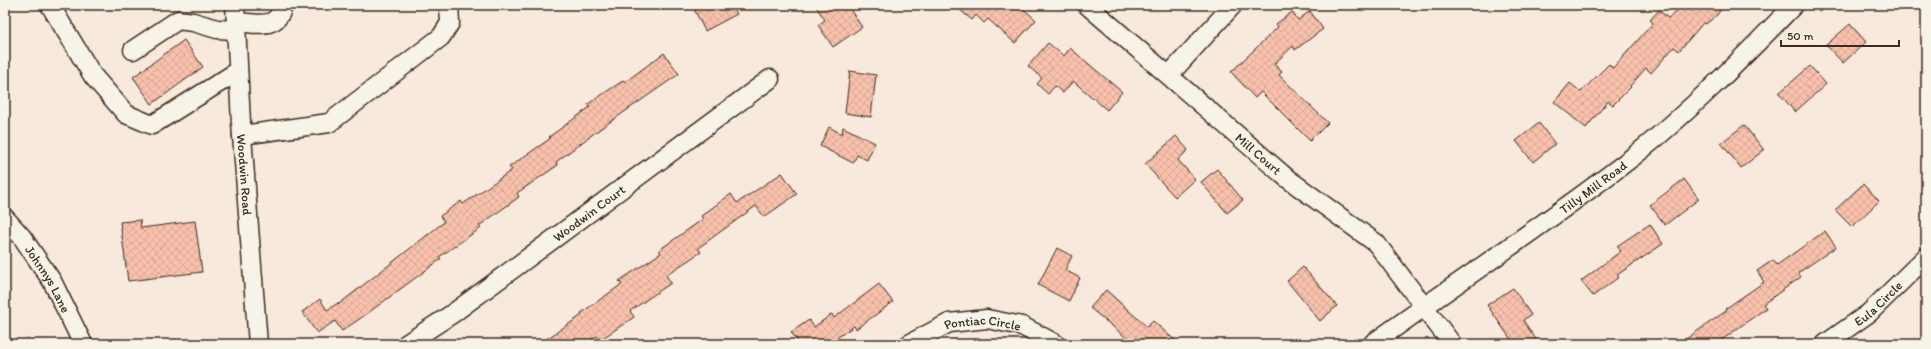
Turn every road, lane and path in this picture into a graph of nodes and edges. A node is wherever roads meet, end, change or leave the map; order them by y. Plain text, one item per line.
1 (50, 5) edge
2 (283, 5) edge
3 (449, 5) edge
4 (1087, 5) edge
5 (1233, 5) edge
6 (1794, 5) edge
7 (236, 19) edge
8 (133, 50) dead end
9 (238, 71) junction
10 (1169, 75) junction
11 (770, 79) dead end
12 (242, 135) junction
13 (5, 218) edge
14 (1926, 257) edge
15 (1424, 306) junction
16 (83, 344) edge
17 (258, 344) edge
18 (406, 344) edge
19 (909, 344) edge
20 (1056, 344) edge
21 (1372, 344) edge
22 (1452, 344) edge
23 (1825, 344) edge

1 - 9 street
2 - 7 street
3 - 12 street
4 - 10 street, Mill Court
5 - 10 street
6 - 15 street, Tilly Mill Road
7 - 8 street
7 - 9 street, Woodwin Road
9 - 12 street, Woodwin Road
10 - 15 street, Mill Court
11 - 18 street, Woodwin Court
12 - 17 street, Woodwin Road
13 - 16 street, Johnnys Lane
14 - 23 street, Eula Circle
15 - 21 street, Tilly Mill Road
15 - 22 street, Mill Court
19 - 20 street, Pontiac Circle

